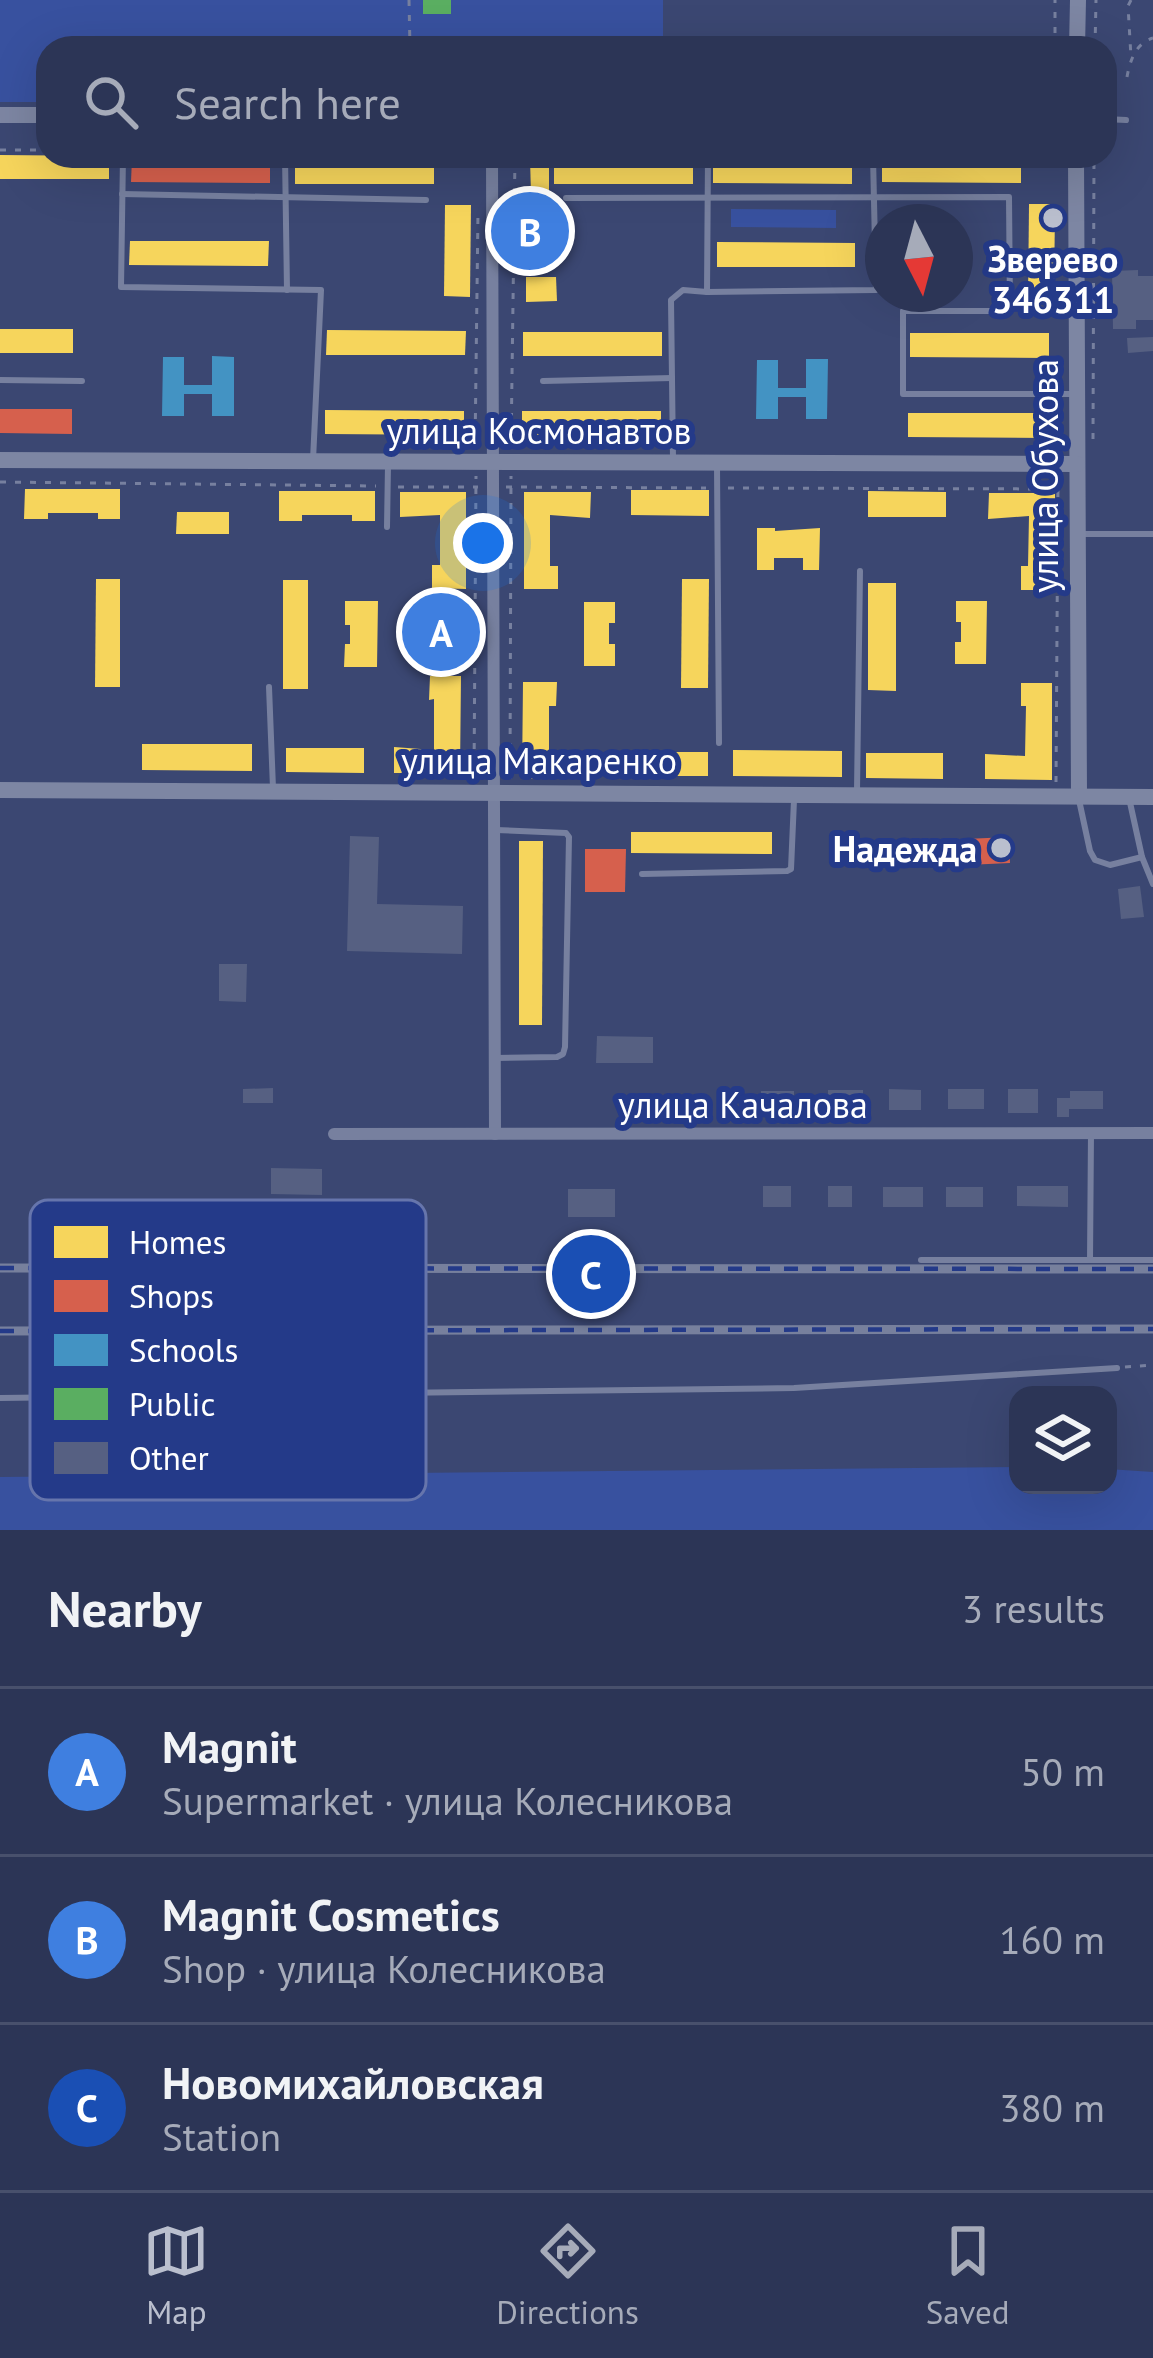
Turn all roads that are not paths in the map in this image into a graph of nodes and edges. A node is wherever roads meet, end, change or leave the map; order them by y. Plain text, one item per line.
1 (1078, 0) edge
2 (1077, 36) edge
3 (0, 115) edge
4 (36, 115) edge
5 (1117, 120) edge
6 (1126, 120) dead end
7 (123, 168) edge
8 (285, 168) edge
9 (492, 168) edge
10 (708, 168) edge
11 (873, 168) edge
12 (1076, 168) edge
13 (122, 194) junction
14 (286, 197) junction
15 (566, 199) road end
16 (708, 199) junction
17 (873, 199) junction
18 (426, 200) dead end
19 (287, 290) junction
20 (707, 292) junction
21 (672, 378) junction
22 (0, 380) edge
23 (82, 381) dead end
24 (543, 381) dead end
25 (1077, 394) junction
26 (0, 460) edge
27 (314, 462) junction
28 (388, 462) junction
29 (494, 462) junction
30 (674, 463) junction
31 (717, 463) junction
32 (1077, 464) junction
33 (387, 527) dead end
34 (1077, 534) junction
35 (1153, 534) edge
36 (860, 571) dead end
37 (268, 687) dead end
38 (719, 743) dead end
39 (0, 790) edge
40 (273, 791) junction
41 (496, 792) junction
42 (794, 794) junction
43 (857, 795) junction
44 (1078, 796) junction
45 (1129, 797) junction
46 (1153, 797) edge
47 (496, 830) junction
48 (1142, 856) junction
49 (643, 874) dead end
50 (1153, 884) edge
51 (495, 1058) junction
52 (1091, 1133) junction
53 (1153, 1133) edge
54 (334, 1134) dead end
55 (495, 1134) junction
56 (921, 1260) dead end
57 (1090, 1260) junction
58 (1153, 1260) edge
59 (1117, 1368) road end
60 (426, 1393) edge
61 (0, 1398) edge
62 (30, 1398) edge

1 - 2 main road
3 - 4 main road
5 - 6 lane
7 - 13 lane
8 - 14 lane
9 - 29 street
10 - 16 lane
11 - 17 lane
12 - 25 main road, улица Обухова
13 - 14 lane
13 - 19 lane
14 - 18 lane
14 - 19 lane
15 - 16 lane
16 - 17 lane
16 - 20 lane
17 - 20 lane
17 - 25 lane
19 - 27 lane
20 - 21 lane
21 - 24 lane
21 - 30 lane
22 - 23 lane
25 - 32 main road, улица Обухова
26 - 27 main road, улица Космонавтов
27 - 28 main road, улица Космонавтов
28 - 29 main road, улица Космонавтов
28 - 33 lane
29 - 30 main road, улица Космонавтов
29 - 41 street
30 - 31 main road, улица Космонавтов
31 - 32 main road, улица Космонавтов
31 - 38 lane
32 - 34 main road, улица Обухова
34 - 35 lane
34 - 44 main road, улица Обухова
36 - 43 lane
37 - 40 lane
39 - 40 main road, улица Макаренко
40 - 41 main road, улица Макаренко
41 - 42 main road, улица Макаренко
41 - 47 street
42 - 43 main road, улица Макаренко
42 - 49 lane
43 - 44 main road, улица Макаренко
44 - 45 main road, улица Макаренко
44 - 48 lane
45 - 46 main road, улица Макаренко
45 - 48 lane
47 - 51 street
47 - 51 lane
48 - 50 lane
51 - 55 street
52 - 53 street, улица Качалова
52 - 55 street, улица Качалова
52 - 57 lane
54 - 55 street, улица Качалова
56 - 57 lane
57 - 58 lane
59 - 60 lane
61 - 62 lane

